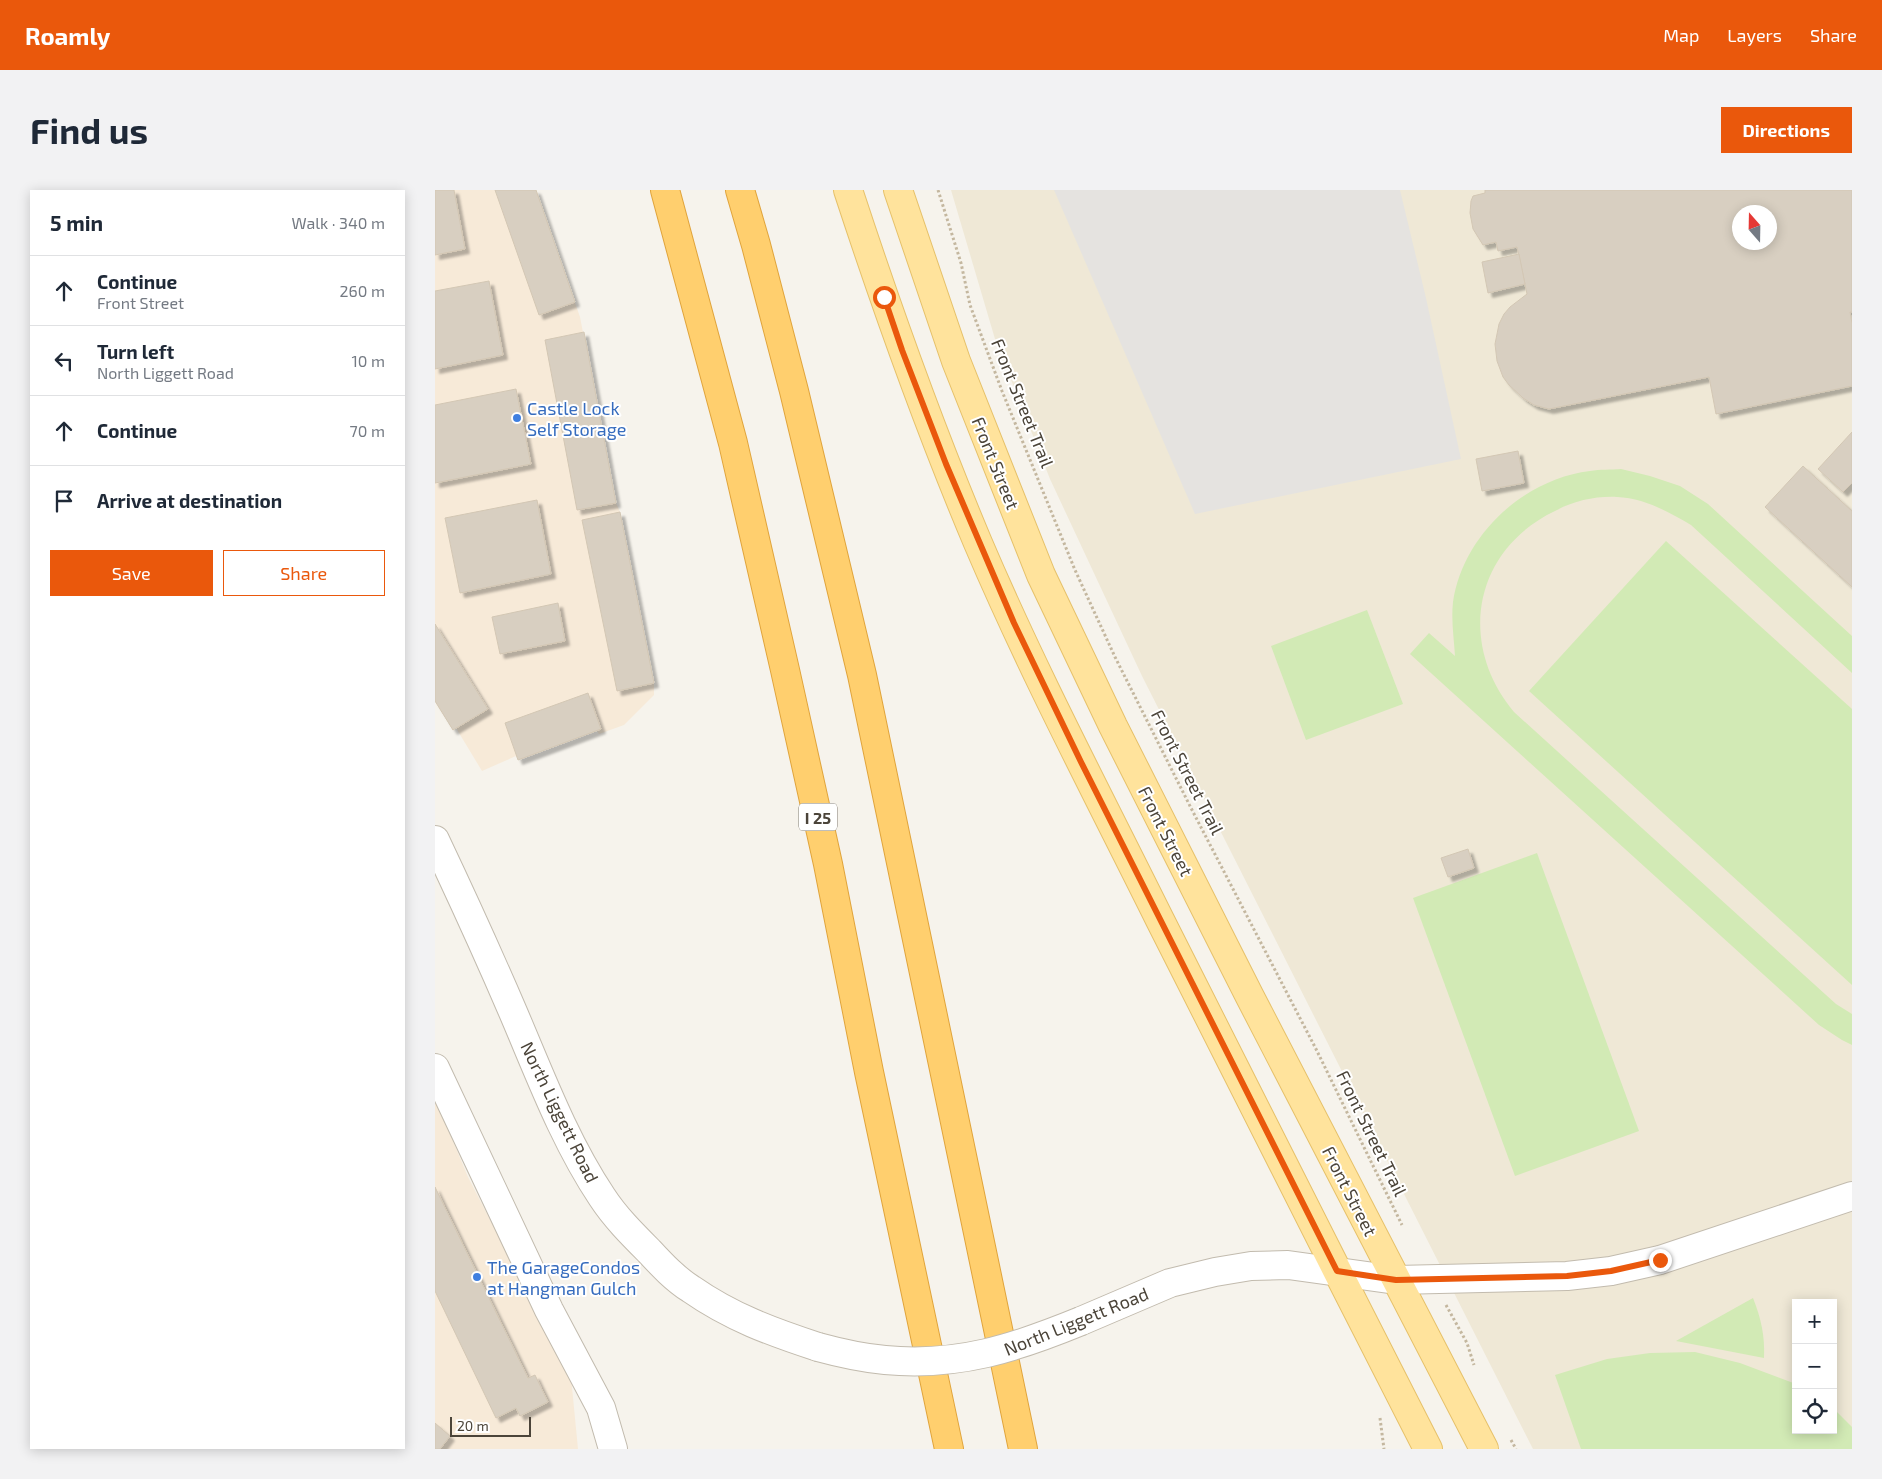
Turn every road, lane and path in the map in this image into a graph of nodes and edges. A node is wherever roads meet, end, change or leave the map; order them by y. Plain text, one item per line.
1 (665, 190) edge
2 (740, 190) edge
3 (847, 190) edge
4 (898, 190) edge
5 (938, 190) edge
6 (435, 840) edge
7 (435, 1068) edge
8 (1852, 1196) edge
9 (1402, 1225) dead end
10 (1337, 1271) junction
11 (1431, 1279) junction
12 (1396, 1280) junction
13 (1467, 1343) dead end
14 (613, 1449) edge
15 (949, 1449) edge
16 (1023, 1449) edge
17 (1428, 1449) edge
18 (1484, 1449) edge

1 - 15 highway, I 25
2 - 16 highway
3 - 10 main road
4 - 12 main road, Front Street
5 - 9 path, Front Street Trail
6 - 10 street, North Liggett Road, bridge
7 - 14 street
8 - 11 street, North Liggett Road
10 - 12 street, North Liggett Road
10 - 17 main road
11 - 12 street, North Liggett Road
11 - 13 path
12 - 18 main road, Front Street

